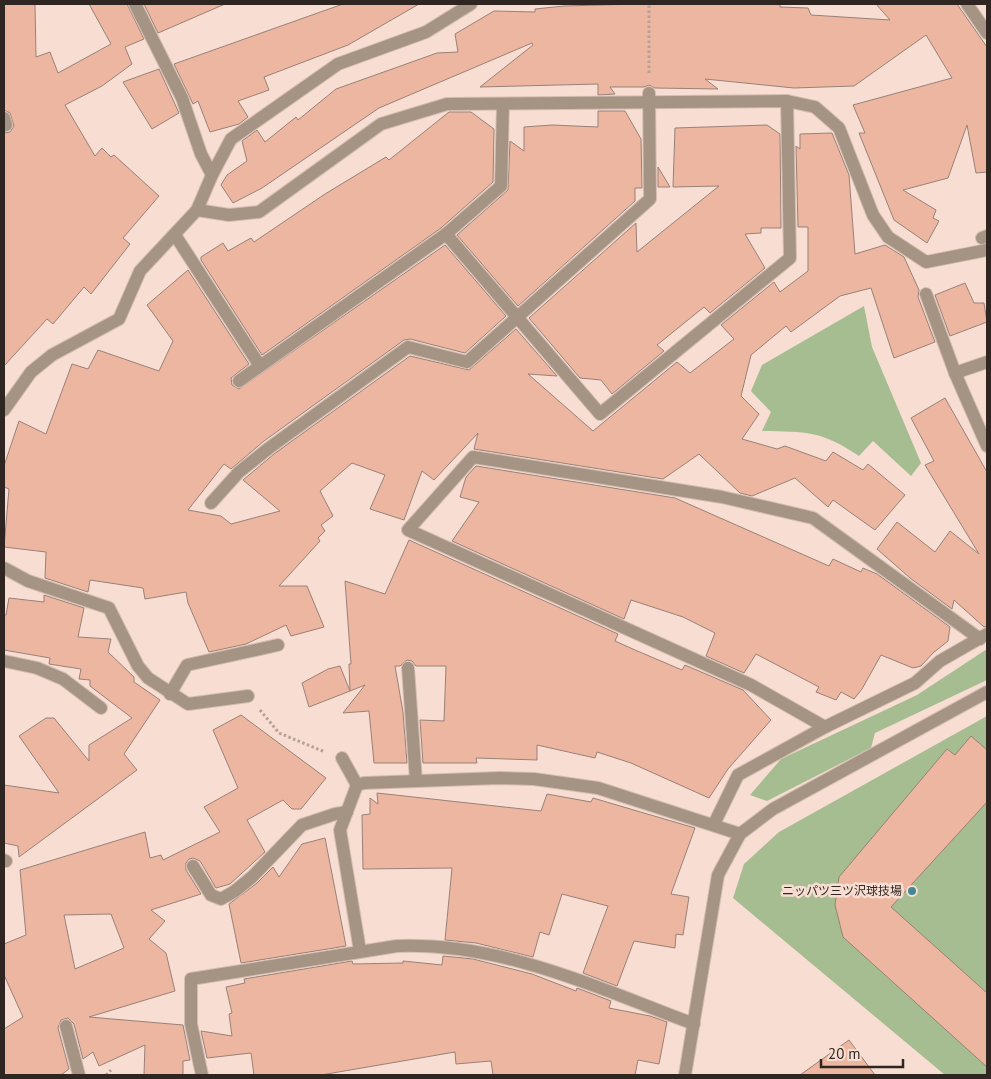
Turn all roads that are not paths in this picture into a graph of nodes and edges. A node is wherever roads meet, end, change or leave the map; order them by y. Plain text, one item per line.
1 (135, 4) edge
2 (471, 4) edge
3 (967, 4) edge
4 (987, 33) edge
5 (649, 98) junction
6 (787, 102) junction
7 (502, 104) junction
8 (4, 118) edge
9 (4, 125) edge
10 (212, 175) junction
11 (197, 210) junction
12 (446, 234) junction
13 (175, 235) junction
14 (987, 250) edge
15 (926, 294) dead end
16 (517, 317) junction
17 (987, 362) edge
18 (260, 366) junction
19 (955, 373) junction
20 (239, 381) dead end
21 (4, 409) edge
22 (987, 446) edge
23 (211, 503) dead end
24 (4, 568) edge
25 (983, 637) edge
26 (278, 645) dead end
27 (4, 661) edge
28 (408, 668) dead end
29 (987, 692) edge
30 (170, 694) junction
31 (248, 696) road end
32 (101, 708) dead end
33 (824, 727) junction
34 (342, 758) road end
35 (416, 781) junction
36 (357, 785) junction
37 (347, 812) junction
38 (714, 824) junction
39 (740, 834) junction
40 (193, 866) dead end
41 (360, 951) junction
42 (694, 1024) junction
43 (66, 1026) dead end
44 (79, 1075) edge
45 (202, 1075) edge
46 (685, 1075) edge

1 - 10 street
2 - 10 street
3 - 4 street
5 - 6 street
5 - 7 street
5 - 16 street
6 - 14 street
6 - 16 street
7 - 11 street
7 - 12 street
8 - 9 street
10 - 11 street
11 - 13 street
12 - 16 street
12 - 18 street
13 - 18 street
13 - 21 street
15 - 19 street
16 - 23 street
17 - 19 street
18 - 20 street
19 - 22 street
24 - 30 street
25 - 33 street
25 - 33 street
26 - 30 street
27 - 32 street
28 - 35 street
29 - 39 street
30 - 31 street
33 - 38 street
34 - 36 street
35 - 36 street
35 - 38 street
36 - 37 street
37 - 40 street
37 - 41 street
38 - 39 street
39 - 42 street
41 - 42 street
41 - 45 street
42 - 46 street
43 - 44 street

